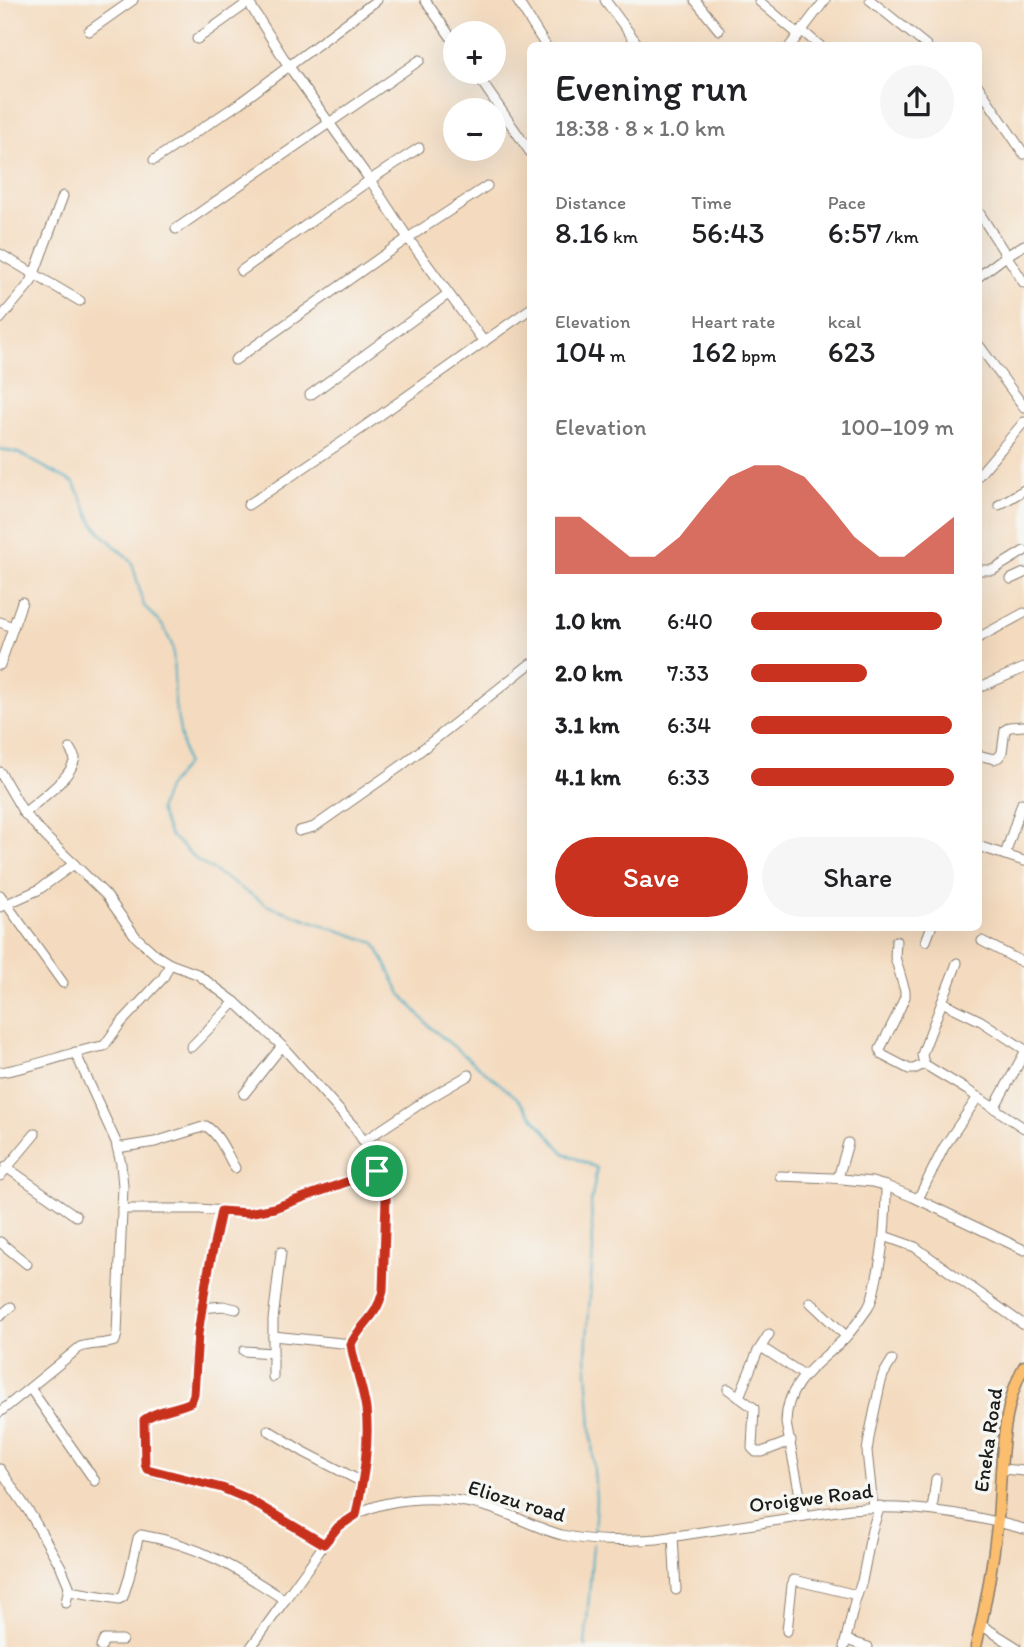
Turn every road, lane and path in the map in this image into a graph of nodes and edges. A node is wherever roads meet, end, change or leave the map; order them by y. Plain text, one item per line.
1 (133, 0) edge
2 (377, 0) edge
3 (517, 0) edge
4 (605, 0) edge
5 (695, 0) edge
6 (825, 0) edge
7 (870, 0) edge
8 (249, 1) edge
9 (759, 1) edge
10 (430, 2) edge
11 (443, 23) edge
12 (719, 30) dead end
13 (89, 31) dead end
14 (800, 32) junction
15 (197, 39) dead end
16 (543, 42) edge
17 (636, 42) edge
18 (793, 42) edge
19 (814, 42) edge
20 (922, 42) edge
21 (419, 60) dead end
22 (288, 65) junction
23 (483, 84) edge
24 (982, 92) edge
25 (328, 123) junction
26 (419, 148) dead end
27 (527, 148) edge
28 (1024, 154) edge
29 (154, 160) dead end
30 (370, 180) junction
31 (487, 186) dead end
32 (63, 196) dead end
33 (982, 217) edge
34 (176, 229) dead end
35 (408, 239) junction
36 (1024, 246) edge
37 (0, 254) edge
38 (1006, 256) junction
39 (241, 271) dead end
40 (982, 274) edge
41 (34, 275) junction
42 (1024, 283) edge
43 (448, 294) junction
44 (80, 301) dead end
45 (527, 311) edge
46 (0, 320) edge
47 (484, 342) junction
48 (982, 349) edge
49 (235, 360) dead end
50 (310, 395) dead end
51 (1024, 407) edge
52 (1024, 422) edge
53 (982, 469) edge
54 (1024, 490) edge
55 (248, 505) dead end
56 (999, 505) dead end
57 (1024, 551) edge
58 (982, 570) edge
59 (1024, 573) edge
60 (1011, 579) dead end
61 (22, 602) dead end
62 (1024, 612) edge
63 (0, 622) edge
64 (12, 627) junction
65 (982, 636) edge
66 (0, 665) edge
67 (527, 666) edge
68 (1024, 668) edge
69 (982, 686) edge
70 (1024, 726) edge
71 (69, 749) dead end
72 (982, 756) edge
73 (0, 772) edge
74 (1022, 803) dead end
75 (24, 813) junction
76 (299, 831) dead end
77 (982, 847) edge
78 (1005, 855) junction
79 (1024, 861) edge
80 (74, 864) junction
81 (0, 895) edge
82 (4, 906) edge
83 (930, 931) edge
84 (896, 941) dead end
85 (926, 941) dead end
86 (982, 941) dead end
87 (1024, 962) edge
88 (957, 963) dead end
89 (170, 964) junction
90 (62, 983) dead end
91 (235, 1002) junction
92 (942, 1002) junction
93 (282, 1046) junction
94 (191, 1047) dead end
95 (75, 1052) junction
96 (1024, 1052) edge
97 (924, 1064) junction
98 (0, 1072) edge
99 (469, 1075) dead end
100 (244, 1094) dead end
101 (978, 1097) junction
102 (994, 1108) junction
103 (1024, 1128) edge
104 (35, 1134) dead end
105 (365, 1141) junction
106 (848, 1143) dead end
107 (117, 1148) junction
108 (6, 1167) junction
109 (235, 1168) dead end
110 (377, 1171) junction
111 (0, 1176) edge
112 (780, 1176) dead end
113 (838, 1178) junction
114 (886, 1186) junction
115 (918, 1199) junction
116 (122, 1209) junction
117 (221, 1211) junction
118 (76, 1216) dead end
119 (884, 1236) junction
120 (0, 1242) edge
121 (1024, 1250) edge
122 (281, 1252) dead end
123 (27, 1264) dead end
124 (810, 1302) dead end
125 (11, 1307) dead end
126 (202, 1308) junction
127 (236, 1309) dead end
128 (0, 1316) edge
129 (1024, 1325) edge
130 (769, 1334) dead end
131 (273, 1336) junction
132 (846, 1336) junction
133 (351, 1344) junction
134 (761, 1347) junction
135 (244, 1351) dead end
136 (273, 1353) junction
137 (892, 1360) dead end
138 (1024, 1366) edge
139 (804, 1375) junction
140 (273, 1377) dead end
141 (30, 1388) junction
142 (728, 1389) dead end
143 (739, 1397) junction
144 (0, 1412) edge
145 (268, 1430) dead end
146 (791, 1441) junction
147 (0, 1469) edge
148 (1002, 1469) junction
149 (1024, 1471) edge
150 (936, 1479) dead end
151 (95, 1481) dead end
152 (362, 1482) junction
153 (877, 1507) junction
154 (932, 1510) junction
155 (356, 1515) junction
156 (804, 1516) junction
157 (997, 1521) junction
158 (1024, 1529) edge
159 (673, 1536) junction
160 (601, 1540) joint
161 (324, 1544) junction
162 (676, 1590) dead end
163 (69, 1591) junction
164 (857, 1595) junction
165 (285, 1600) junction
166 (66, 1604) dead end
167 (981, 1625) junction
168 (787, 1631) dead end
169 (122, 1640) dead end
170 (845, 1644) edge
171 (254, 1646) edge
172 (101, 1647) edge
173 (869, 1647) edge
174 (976, 1647) edge
175 (1014, 1647) edge

1 - 13 street
2 - 22 street
3 - 16 street
4 - 17 street
5 - 12 street
6 - 14 street
7 - 20 street
8 - 15 street
8 - 22 street
9 - 14 street
10 - 11 street
14 - 18 street
14 - 19 street
21 - 25 street
22 - 25 street
22 - 29 street
23 - 27 street
24 - 28 street
25 - 30 street
25 - 34 street
26 - 30 street
30 - 35 street
30 - 39 street
31 - 35 street
32 - 41 street
33 - 38 street
35 - 43 street
35 - 49 street
36 - 38 street
37 - 41 street
38 - 40 street
38 - 42 street
41 - 44 street
41 - 46 street
43 - 47 street
43 - 50 street
45 - 47 street
47 - 55 street
48 - 51 street
52 - 53 street
54 - 56 street
57 - 58 street
59 - 60 street
61 - 64 street
62 - 65 street
63 - 64 street
64 - 66 street
67 - 76 street
68 - 69 street
70 - 72 street
71 - 75 street
73 - 75 street
74 - 78 street
75 - 80 street
77 - 78 street
78 - 79 street
80 - 82 street
80 - 89 street
81 - 82 street
82 - 90 street
83 - 85 street
84 - 97 street
86 - 87 street
88 - 92 street
89 - 91 street
89 - 95 street
91 - 93 street
91 - 94 street
92 - 96 street
92 - 97 street
93 - 100 street
93 - 105 street
95 - 98 street
95 - 107 street
96 - 102 street
97 - 101 street
99 - 105 street
101 - 102 street
101 - 115 street
102 - 103 street
104 - 108 street
105 - 110 street
106 - 113 street
107 - 109 street
107 - 116 street
108 - 111 street
108 - 118 street
110 - 117 street
110 - 133 street
112 - 113 street
113 - 114 street
114 - 115 street
114 - 119 street
115 - 121 street
116 - 117 street
116 - 141 street
117 - 126 street
119 - 129 street
119 - 132 street
120 - 123 street
122 - 131 street
124 - 132 street
125 - 128 street
126 - 127 street
126 - 161 street
130 - 134 street
131 - 133 street
131 - 136 street
132 - 139 street
133 - 152 street
134 - 139 street
134 - 143 street
135 - 136 street
136 - 140 street
137 - 153 street
138 - 148 main road, Eneka Road
139 - 146 street
141 - 144 street
141 - 151 street
142 - 143 street
143 - 146 street
145 - 152 street
146 - 156 street
147 - 163 street
148 - 149 street
148 - 157 main road, Eneka Road
150 - 154 street
152 - 155 street
153 - 154 street, Oroigwe Road
153 - 156 street, Oroigwe Road
153 - 164 street
154 - 157 street, Oroigwe Road
155 - 160 street, Eliozu road
155 - 161 street, Eliozu road
156 - 159 street, Oroigwe Road
157 - 158 street, Oroigwe Road
157 - 167 main road, Eneka Road
159 - 160 street, Oroigwe Road
159 - 162 street
161 - 165 street, Eliozu road
163 - 165 street
163 - 166 street
164 - 168 street
164 - 170 street
165 - 171 street, Eliozu road
167 - 174 main road, Eneka Road
167 - 175 street
169 - 172 street
170 - 173 street

